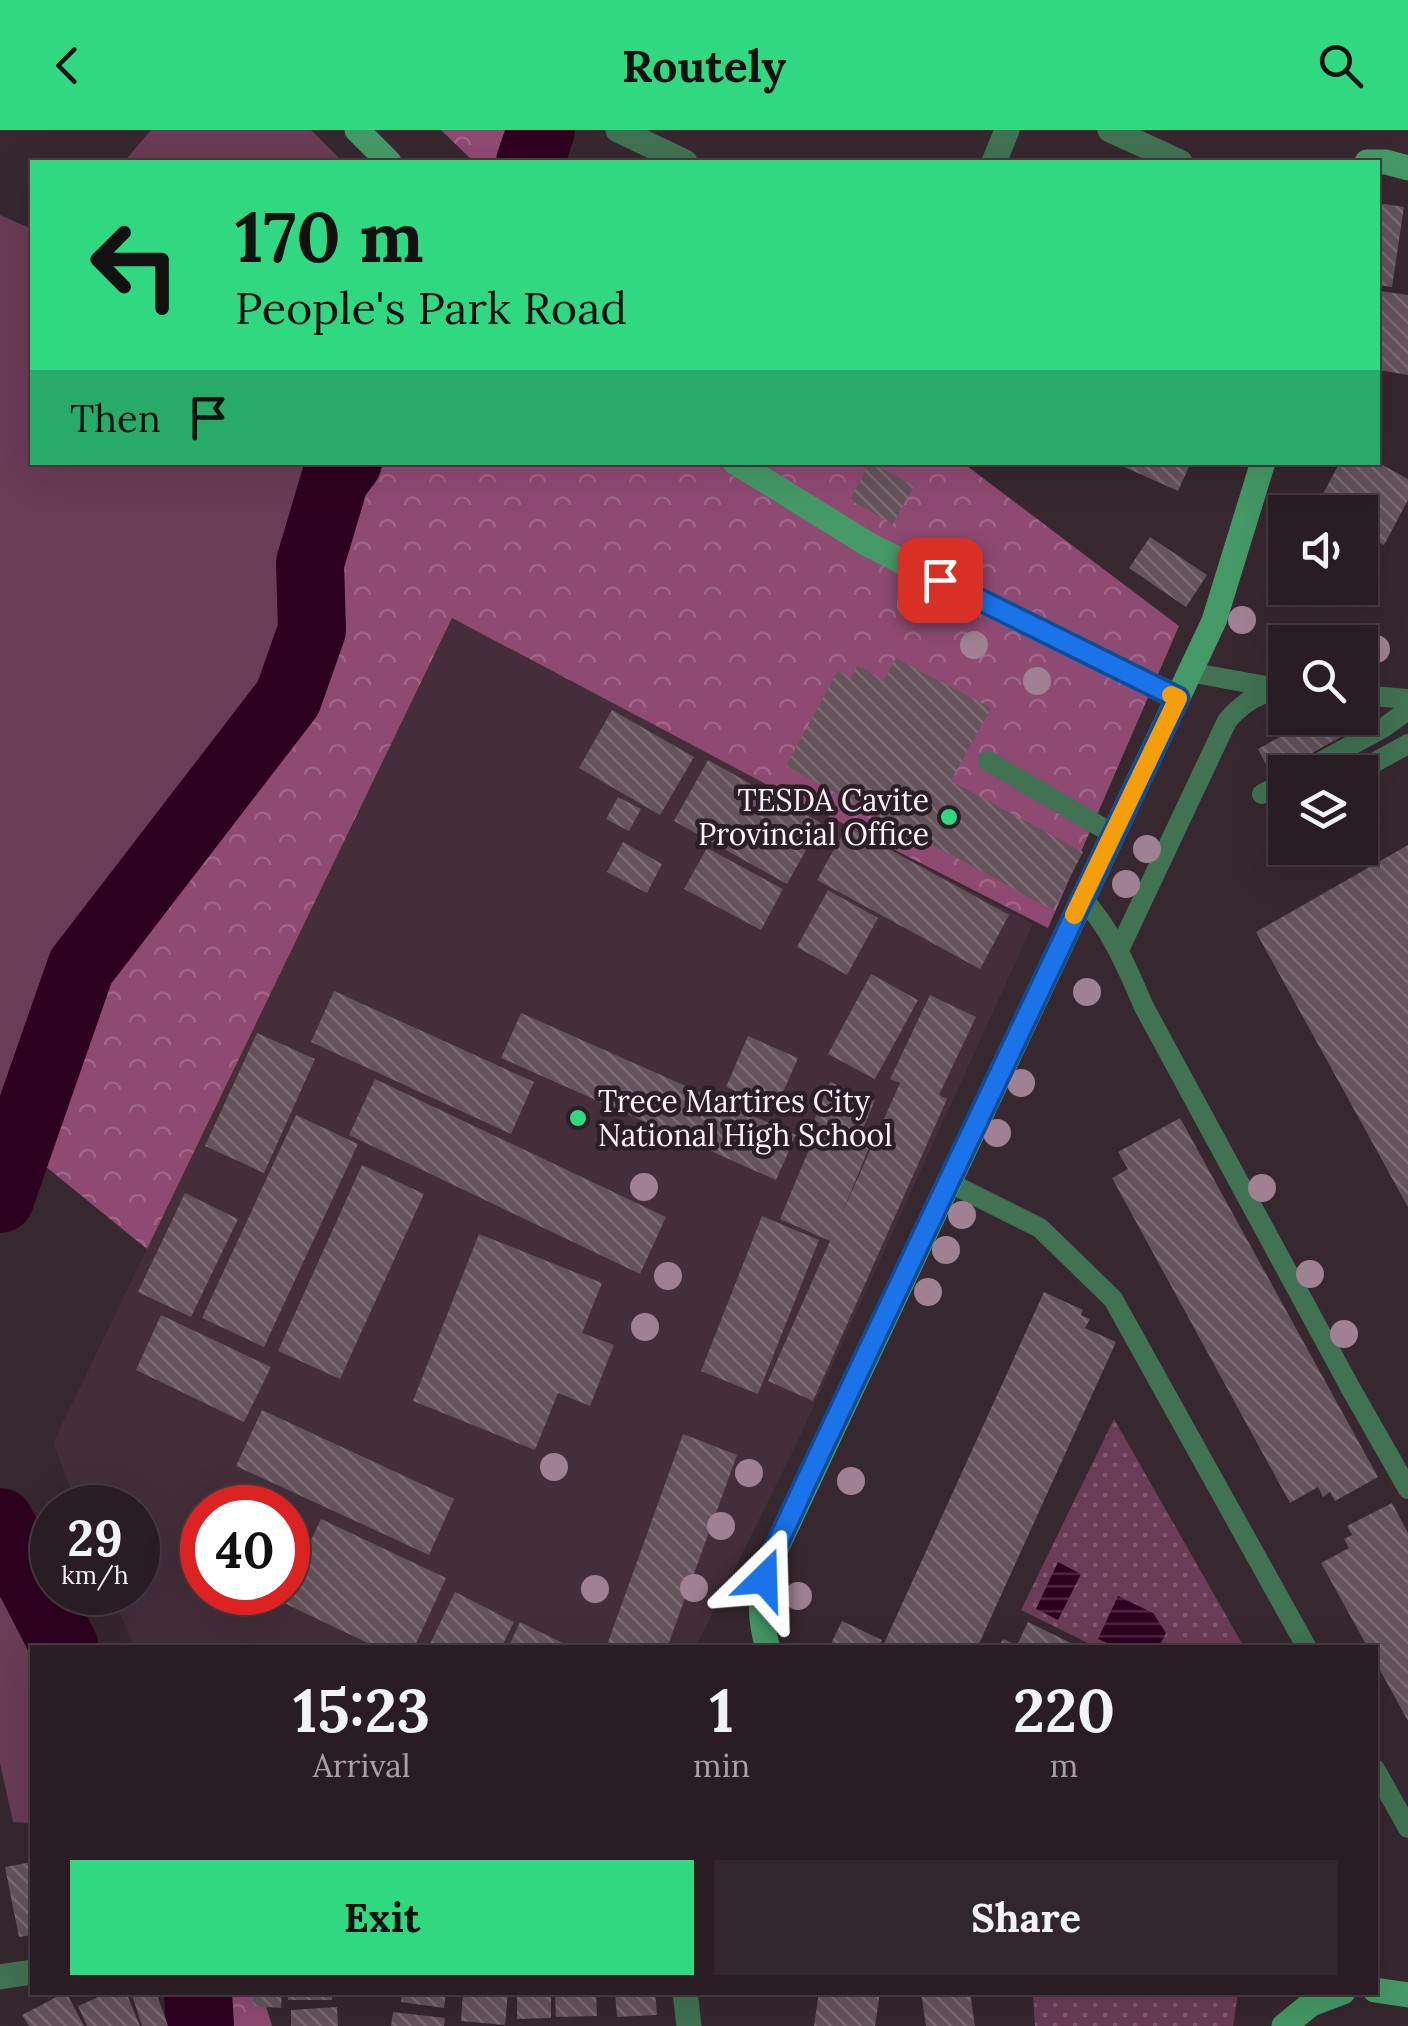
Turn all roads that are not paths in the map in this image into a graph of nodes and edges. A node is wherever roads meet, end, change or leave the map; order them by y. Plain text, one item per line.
1 (357, 130) edge
2 (618, 130) edge
3 (1007, 130) edge
4 (1110, 130) edge
5 (387, 160) edge
6 (681, 160) edge
7 (995, 160) edge
8 (1176, 160) edge
9 (1380, 162) edge
10 (1408, 168) edge
11 (740, 465) edge
12 (1262, 465) edge
13 (1190, 672) junction
14 (1268, 686) edge
15 (1268, 693) edge
16 (1378, 696) edge
17 (1178, 698) junction
18 (1408, 699) edge
19 (1408, 710) edge
20 (1383, 728) junction
21 (1408, 740) edge
22 (1333, 755) edge
23 (1378, 758) edge
24 (988, 761) dead end
25 (1268, 791) edge
26 (1262, 794) dead end
27 (1113, 834) junction
28 (1082, 898) junction
29 (1118, 950) junction
30 (948, 1182) junction
31 (1408, 1489) edge
32 (767, 1645) edge
33 (1305, 1645) edge
34 (1378, 1774) edge
35 (1408, 1828) edge
36 (30, 1972) edge
37 (0, 1977) edge
38 (1378, 1990) edge
39 (685, 1995) edge
40 (1326, 1995) edge
41 (1408, 1995) edge
42 (688, 2026) edge
43 (1284, 2026) edge

1 - 5 street
2 - 6 street
3 - 7 street
4 - 8 street
9 - 10 street
11 - 17 street
12 - 13 street
13 - 14 lane
13 - 17 street
15 - 29 lane
16 - 18 lane
17 - 27 street
19 - 20 lane
20 - 21 lane
20 - 22 lane
21 - 23 lane
24 - 27 lane
25 - 26 lane
27 - 28 street
28 - 29 lane
28 - 30 street
29 - 31 lane
30 - 32 street
30 - 33 lane
34 - 35 lane
36 - 37 street
38 - 41 street
39 - 42 street
40 - 43 street

